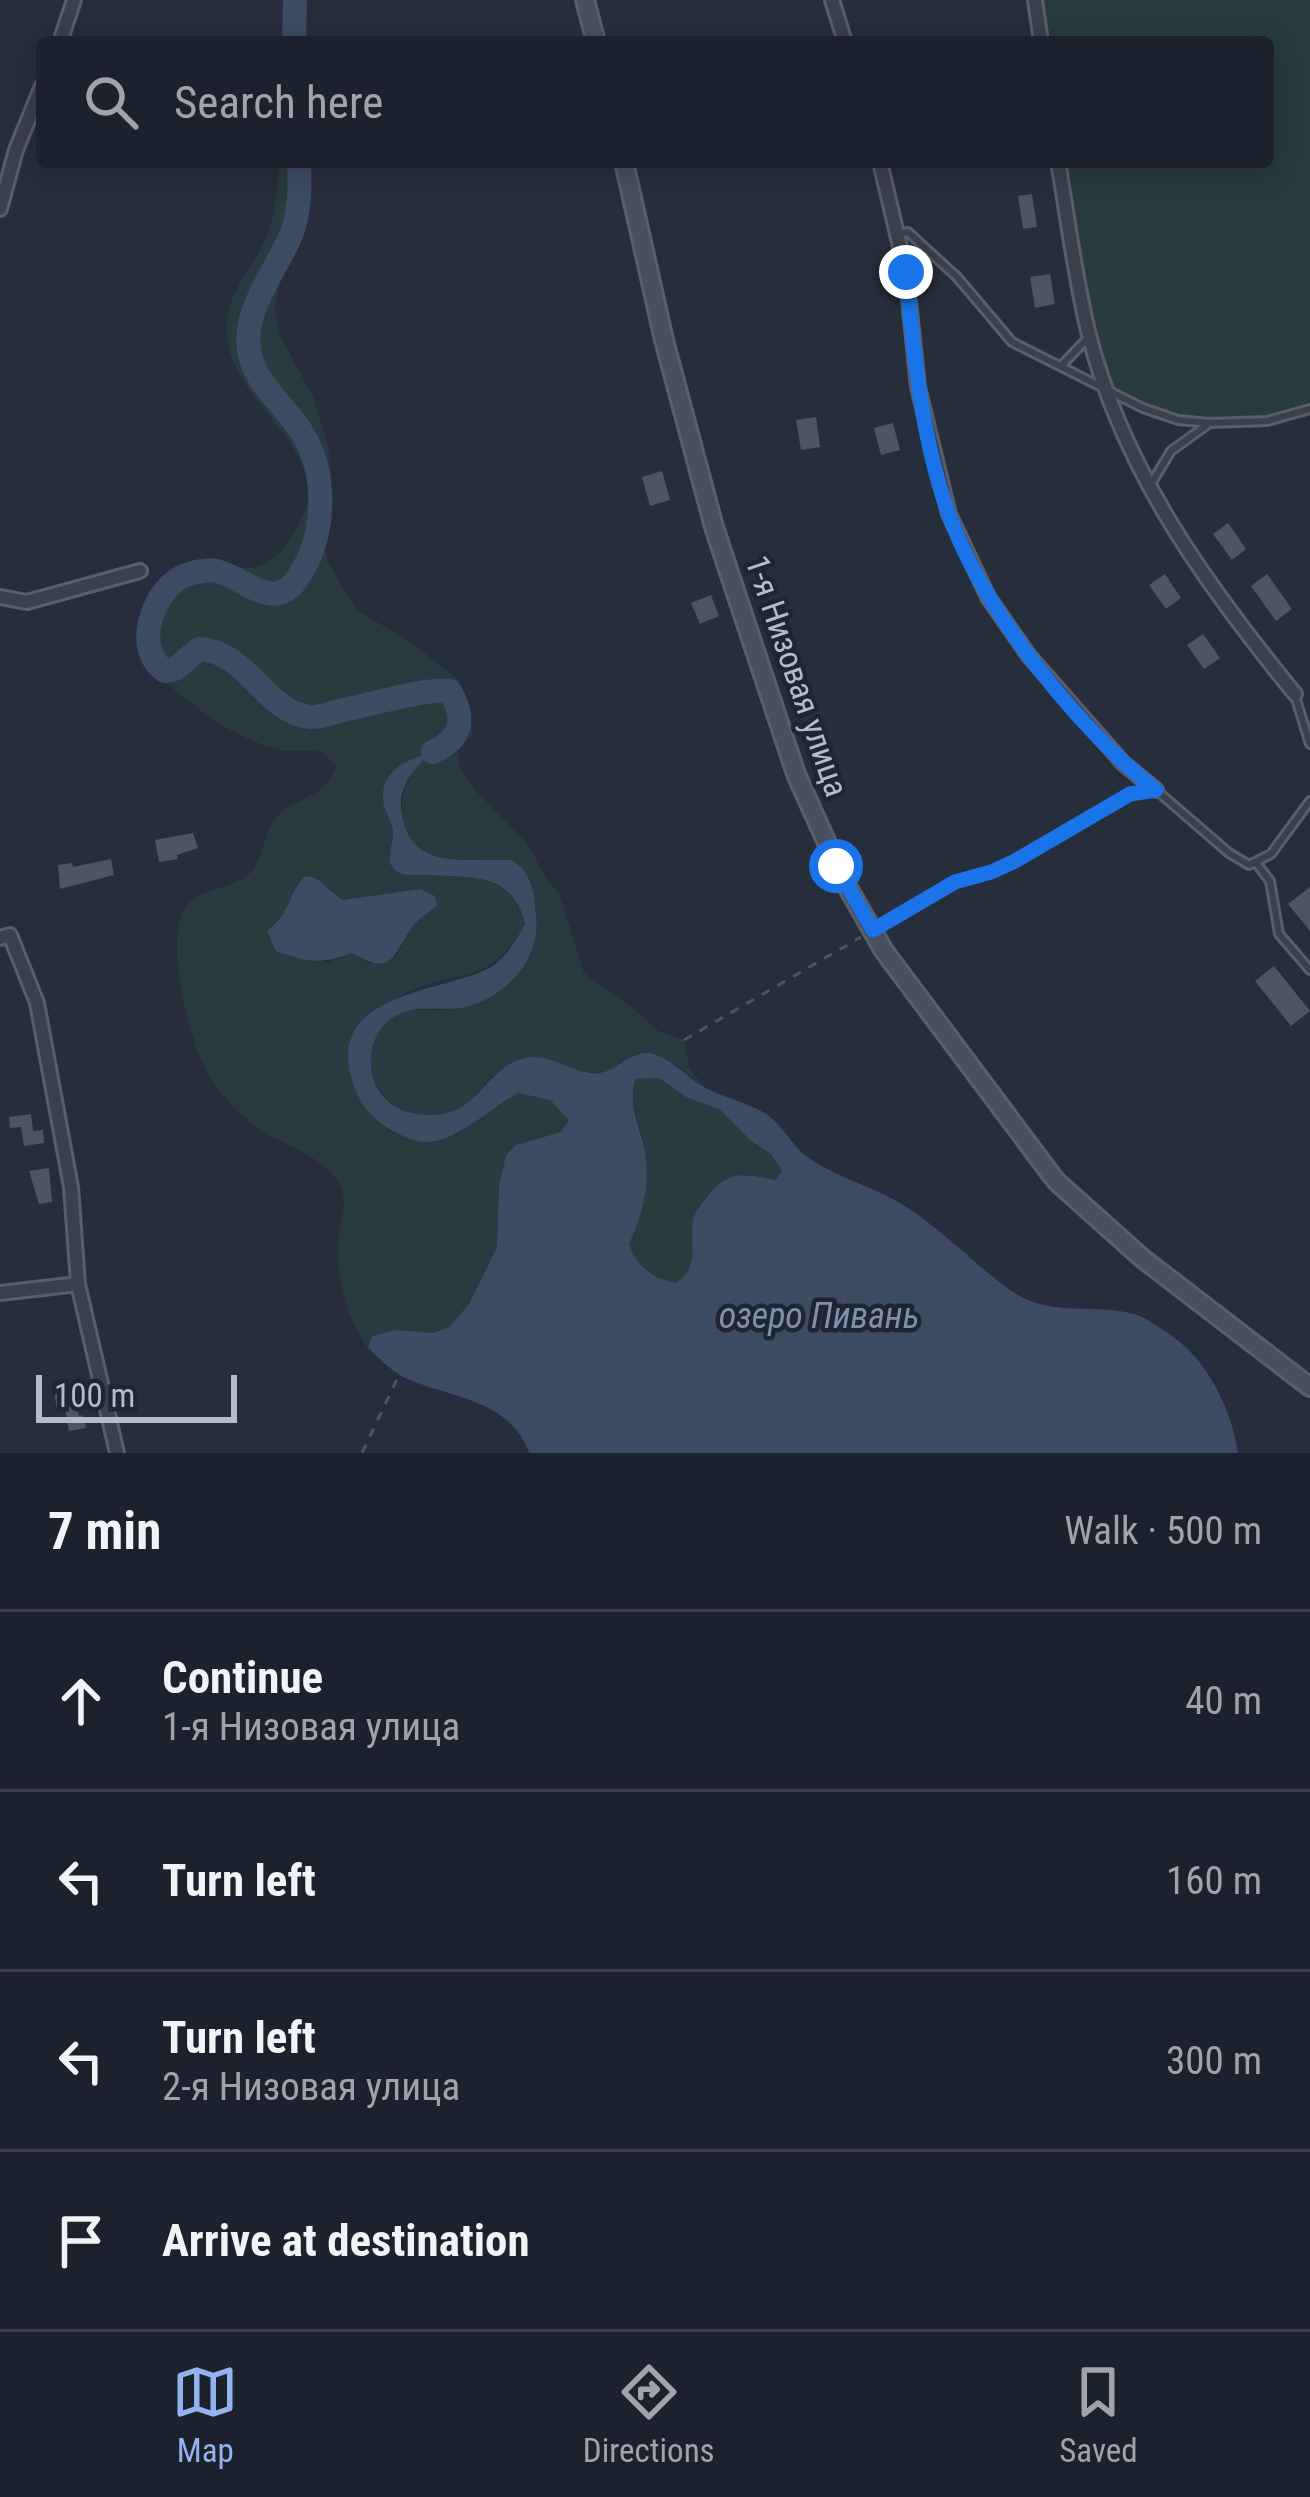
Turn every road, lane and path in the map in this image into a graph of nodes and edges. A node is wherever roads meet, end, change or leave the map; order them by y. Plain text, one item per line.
1 (74, 0) edge
2 (585, 0) edge
3 (832, 0) edge
4 (1035, 0) edge
5 (62, 36) edge
6 (594, 36) edge
7 (843, 36) edge
8 (1040, 36) edge
9 (36, 101) edge
10 (625, 168) edge
11 (881, 168) edge
12 (1059, 168) edge
13 (0, 209) edge
14 (897, 234) junction
15 (1089, 336) junction
16 (1061, 366) junction
17 (1108, 390) junction
18 (1310, 409) edge
19 (1210, 423) junction
20 (1149, 488) junction
21 (140, 571) dead end
22 (0, 597) edge
23 (1295, 694) joint
24 (1310, 744) edge
25 (1156, 790) junction
26 (1310, 801) edge
27 (1257, 864) junction
28 (873, 930) junction
29 (5, 936) edge
30 (1310, 970) edge
31 (684, 1040) dead end
32 (78, 1284) junction
33 (0, 1293) edge
34 (399, 1376) dead end
35 (1310, 1387) edge
36 (117, 1453) edge
37 (362, 1453) edge

1 - 5 street
2 - 6 street
3 - 7 street
4 - 8 street
9 - 13 street
10 - 28 street, 1-я Низовая улица
11 - 14 street
12 - 15 street
14 - 16 lane
14 - 25 street
15 - 16 lane
15 - 17 street
16 - 17 lane
17 - 19 lane
17 - 20 street
18 - 19 lane
19 - 20 lane
20 - 23 street
21 - 22 street
23 - 24 lane
25 - 27 lane
25 - 28 lane
26 - 27 lane
27 - 30 lane
28 - 31 path
28 - 35 street, 1-я Низовая улица
29 - 32 street
32 - 33 street
32 - 36 street
34 - 37 path

